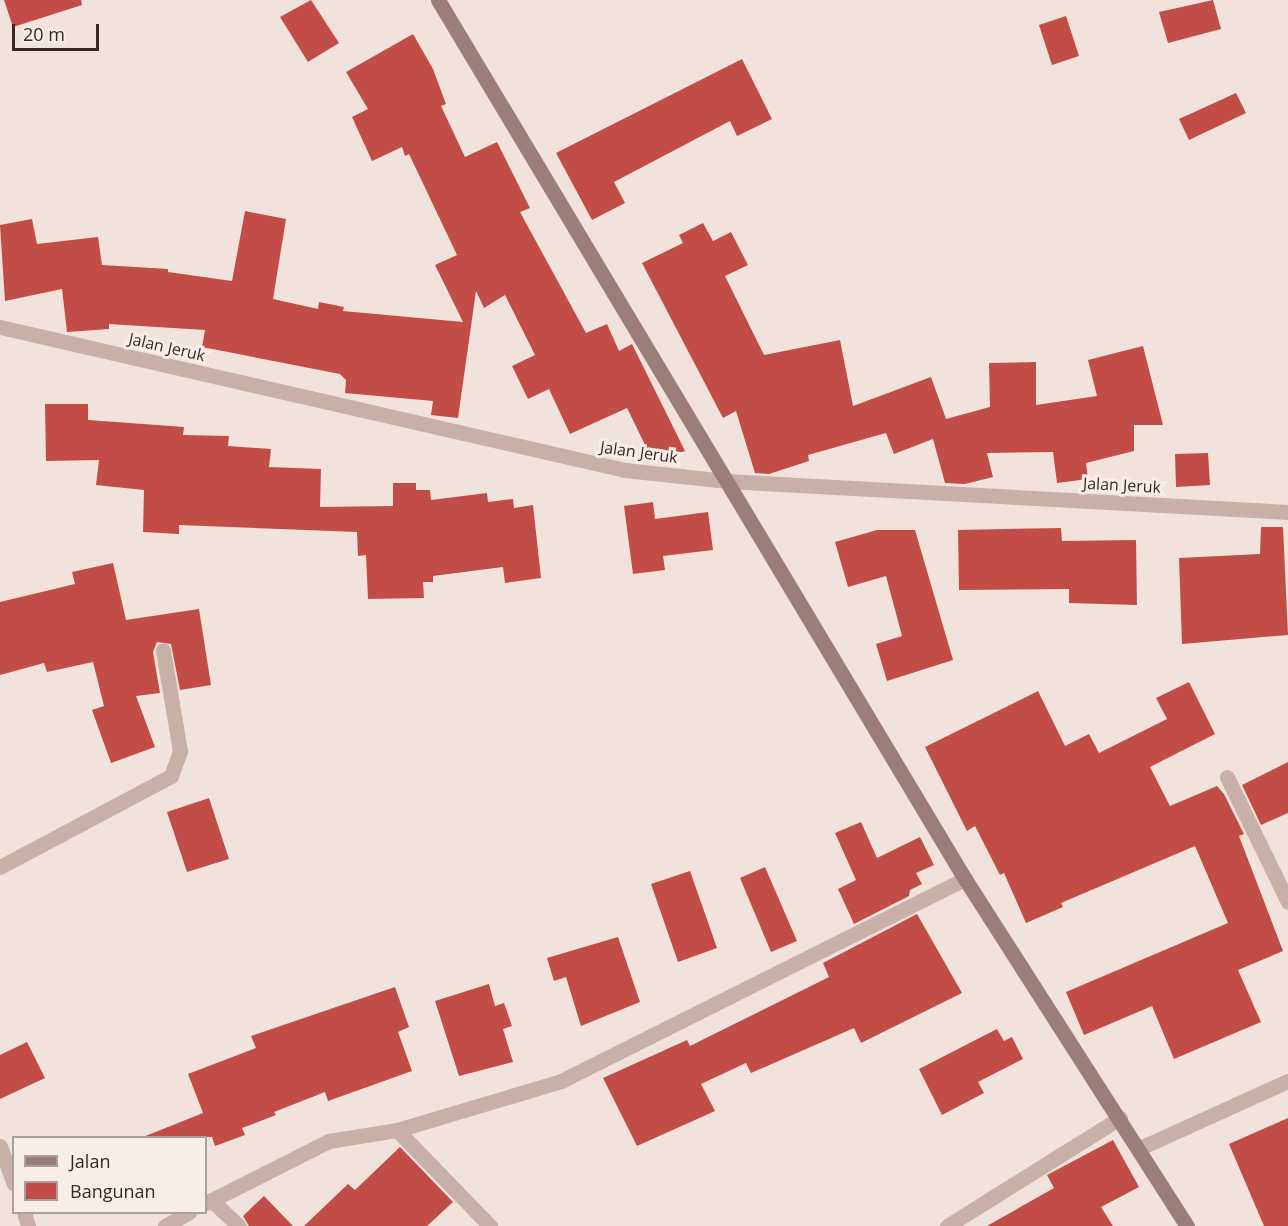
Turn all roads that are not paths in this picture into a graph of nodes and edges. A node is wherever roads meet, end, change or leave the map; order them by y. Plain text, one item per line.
1 (438, 0) edge
2 (0, 327) edge
3 (727, 482) junction
4 (1288, 512) edge
5 (163, 650) dead end
6 (1227, 777) dead end
7 (0, 867) edge
8 (965, 879) junction
9 (1288, 902) edge
10 (1288, 1081) edge
11 (1120, 1118) junction
12 (397, 1130) junction
13 (0, 1146) edge
14 (1140, 1148) junction
15 (12, 1179) edge
16 (208, 1202) edge
17 (186, 1214) edge
18 (165, 1226) edge
19 (239, 1226) edge
20 (490, 1226) edge
21 (947, 1226) edge
22 (1187, 1226) edge

1 - 3 street
2 - 3 street, Jalan Jeruk
3 - 4 street, Jalan Jeruk
3 - 8 street
5 - 7 street
6 - 9 street
8 - 11 street
8 - 12 street
10 - 14 street
11 - 14 street
11 - 21 street
12 - 16 street
12 - 20 street
13 - 15 street
14 - 22 street
16 - 19 street
17 - 18 street

